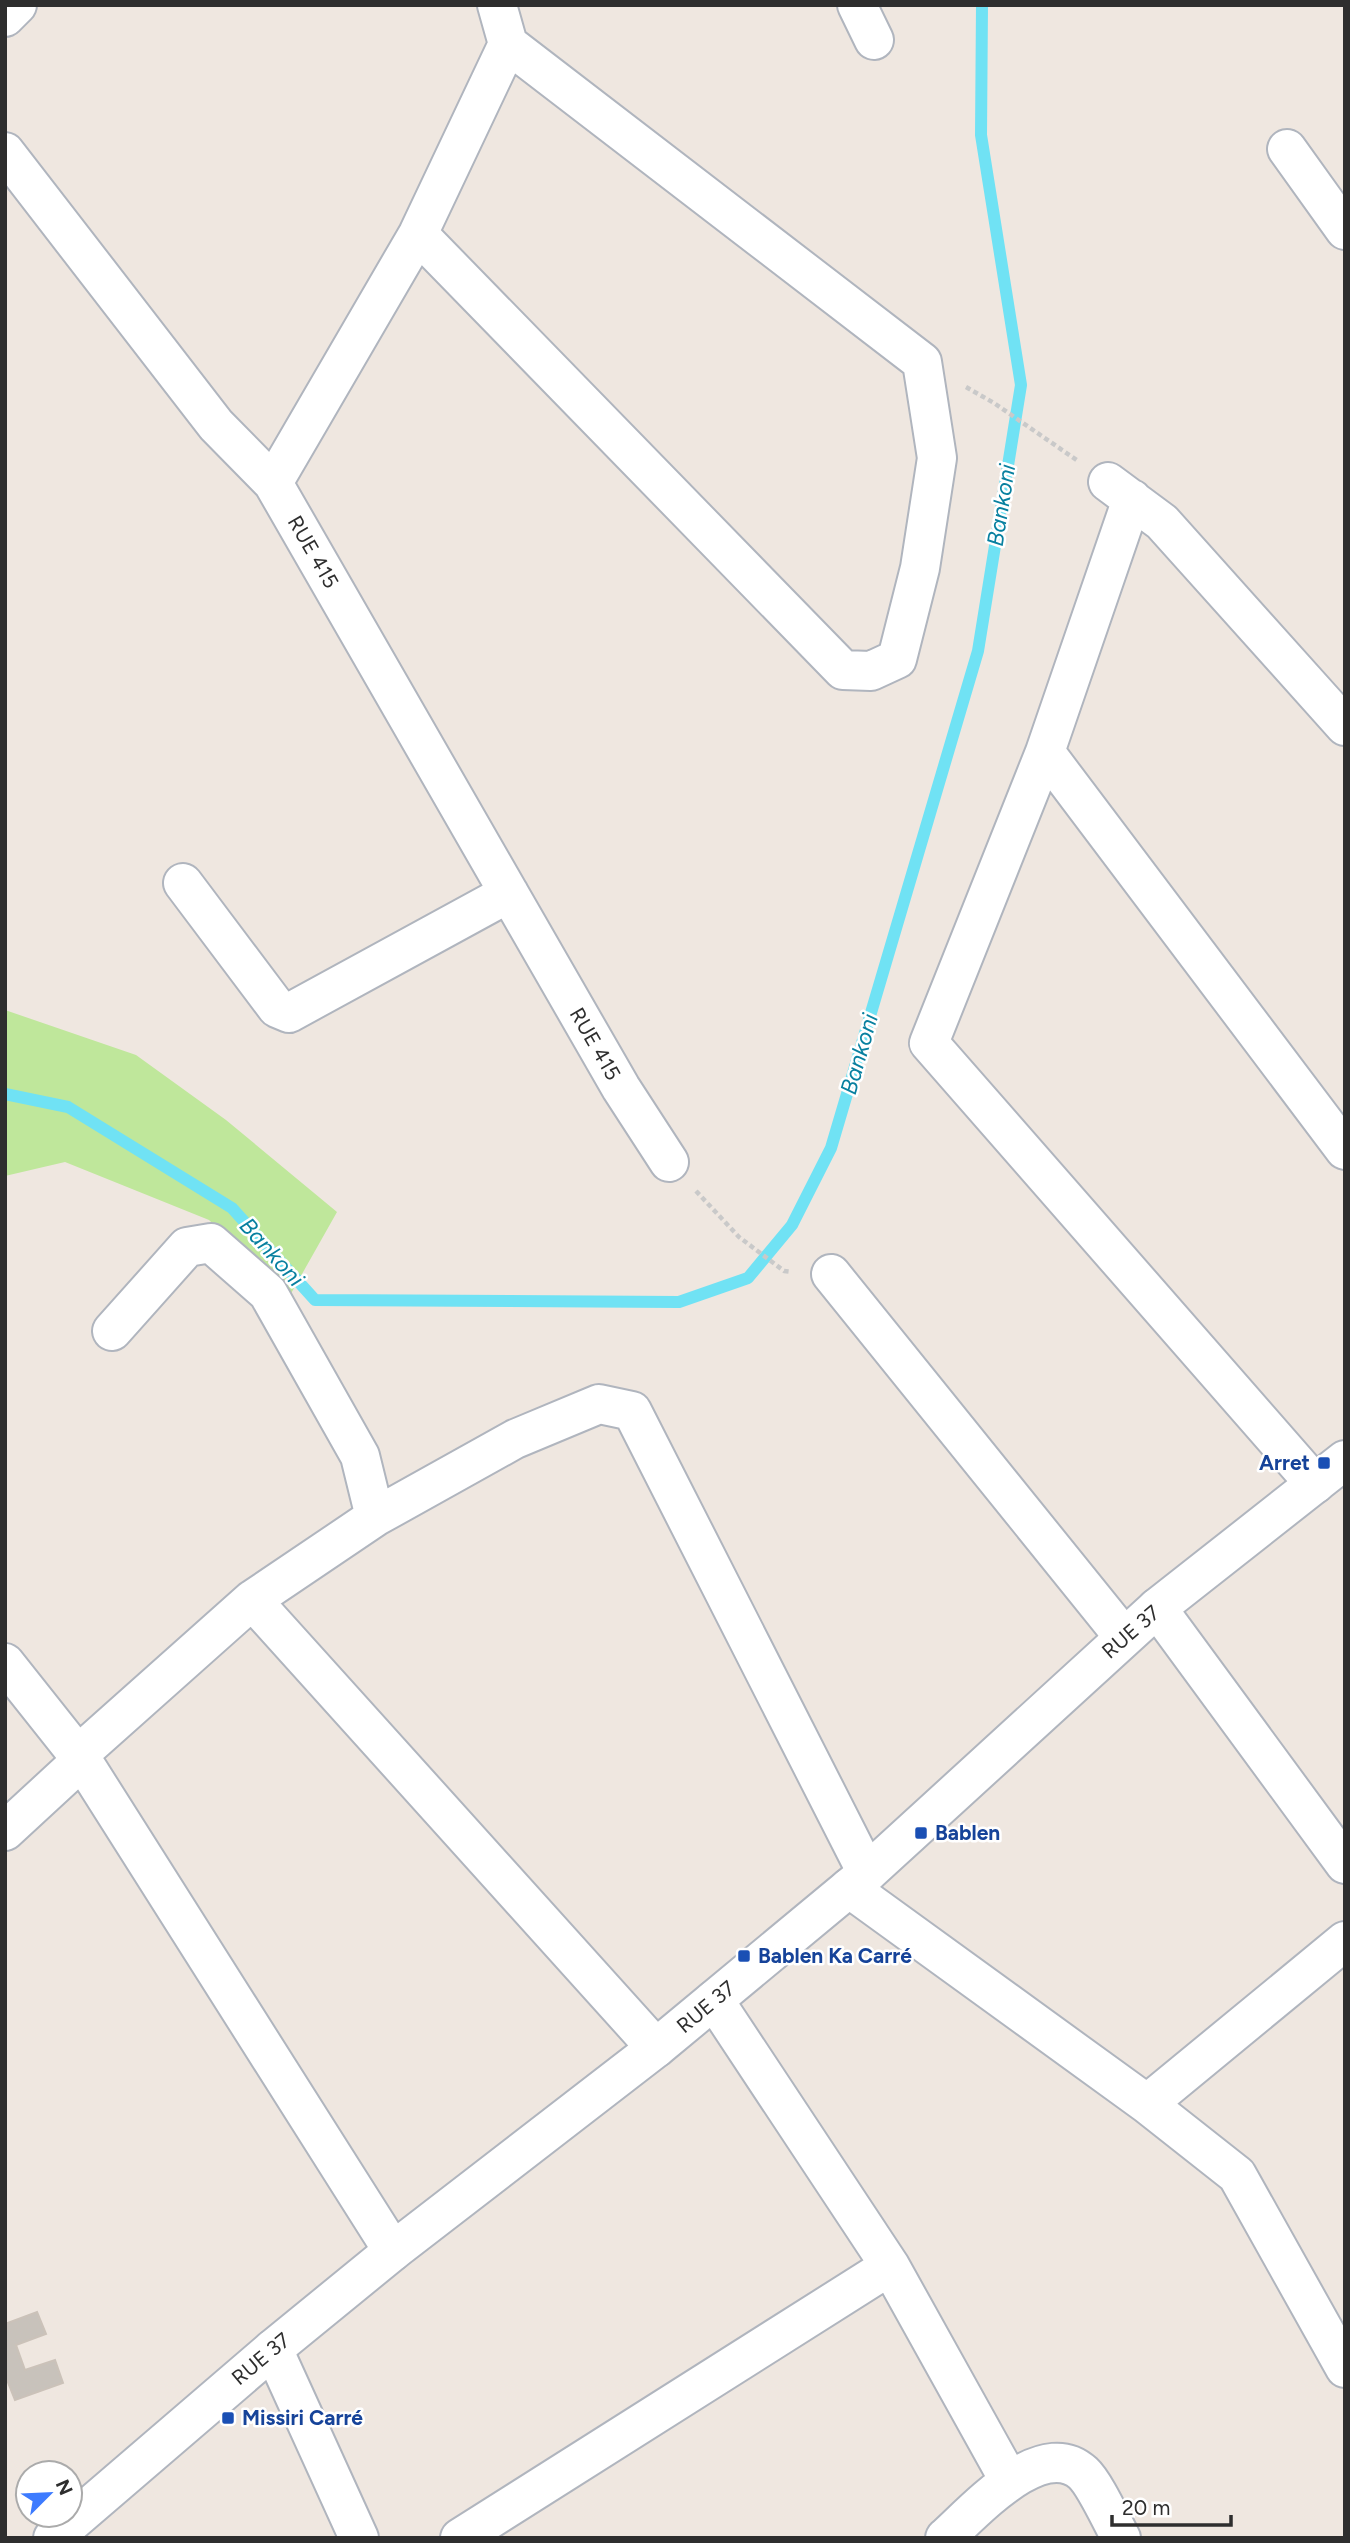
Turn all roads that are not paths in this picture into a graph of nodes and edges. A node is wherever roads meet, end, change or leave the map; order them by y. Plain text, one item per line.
1 (17, 5) edge
2 (497, 5) edge
3 (858, 5) edge
4 (5, 18) edge
5 (874, 40) dead end
6 (508, 44) junction
7 (1287, 149) dead end
8 (5, 152) edge
9 (1345, 230) edge
10 (418, 234) junction
11 (273, 483) junction
12 (1345, 726) edge
13 (1045, 752) junction
14 (183, 883) dead end
15 (509, 893) junction
16 (1345, 1150) edge
17 (669, 1162) road end
18 (831, 1274) dead end
19 (112, 1331) dead end
20 (1345, 1460) edge
21 (1315, 1484) junction
22 (375, 1517) junction
23 (252, 1600) junction
24 (1157, 1608) junction
25 (1124, 1637) junction
26 (5, 1663) edge
27 (80, 1757) junction
28 (5, 1830) edge
29 (1345, 1864) edge
30 (858, 1880) junction
31 (1345, 1941) edge
32 (714, 2000) junction
33 (656, 2048) junction
34 (1147, 2104) junction
35 (393, 2251) junction
36 (890, 2266) junction
37 (273, 2349) junction
38 (1345, 2368) edge
39 (1009, 2480) junction
40 (53, 2538) edge
41 (359, 2538) edge
42 (460, 2538) edge
43 (945, 2538) edge
44 (1121, 2538) edge

1 - 4 street
2 - 6 street
3 - 5 street
6 - 10 street
6 - 10 street
7 - 9 street
8 - 11 street, RUE 415
10 - 11 street
11 - 15 street, RUE 415
12 - 13 street
13 - 16 street
13 - 21 street
14 - 15 street
15 - 17 street, RUE 415
18 - 25 street
19 - 22 street
20 - 21 street, RUE 37
21 - 24 street, RUE 37
22 - 23 street
22 - 30 street
23 - 27 street
23 - 33 street
24 - 25 street, RUE 37
24 - 29 street
25 - 30 street, RUE 37
26 - 27 street
27 - 28 street
27 - 35 street
30 - 32 street, RUE 37
30 - 34 street
31 - 34 street
32 - 33 street, RUE 37
32 - 36 street
33 - 35 street, RUE 37
34 - 38 street
35 - 37 street, RUE 37
36 - 39 street
36 - 42 street
37 - 40 street, RUE 37
37 - 41 street
39 - 43 street
39 - 44 street

